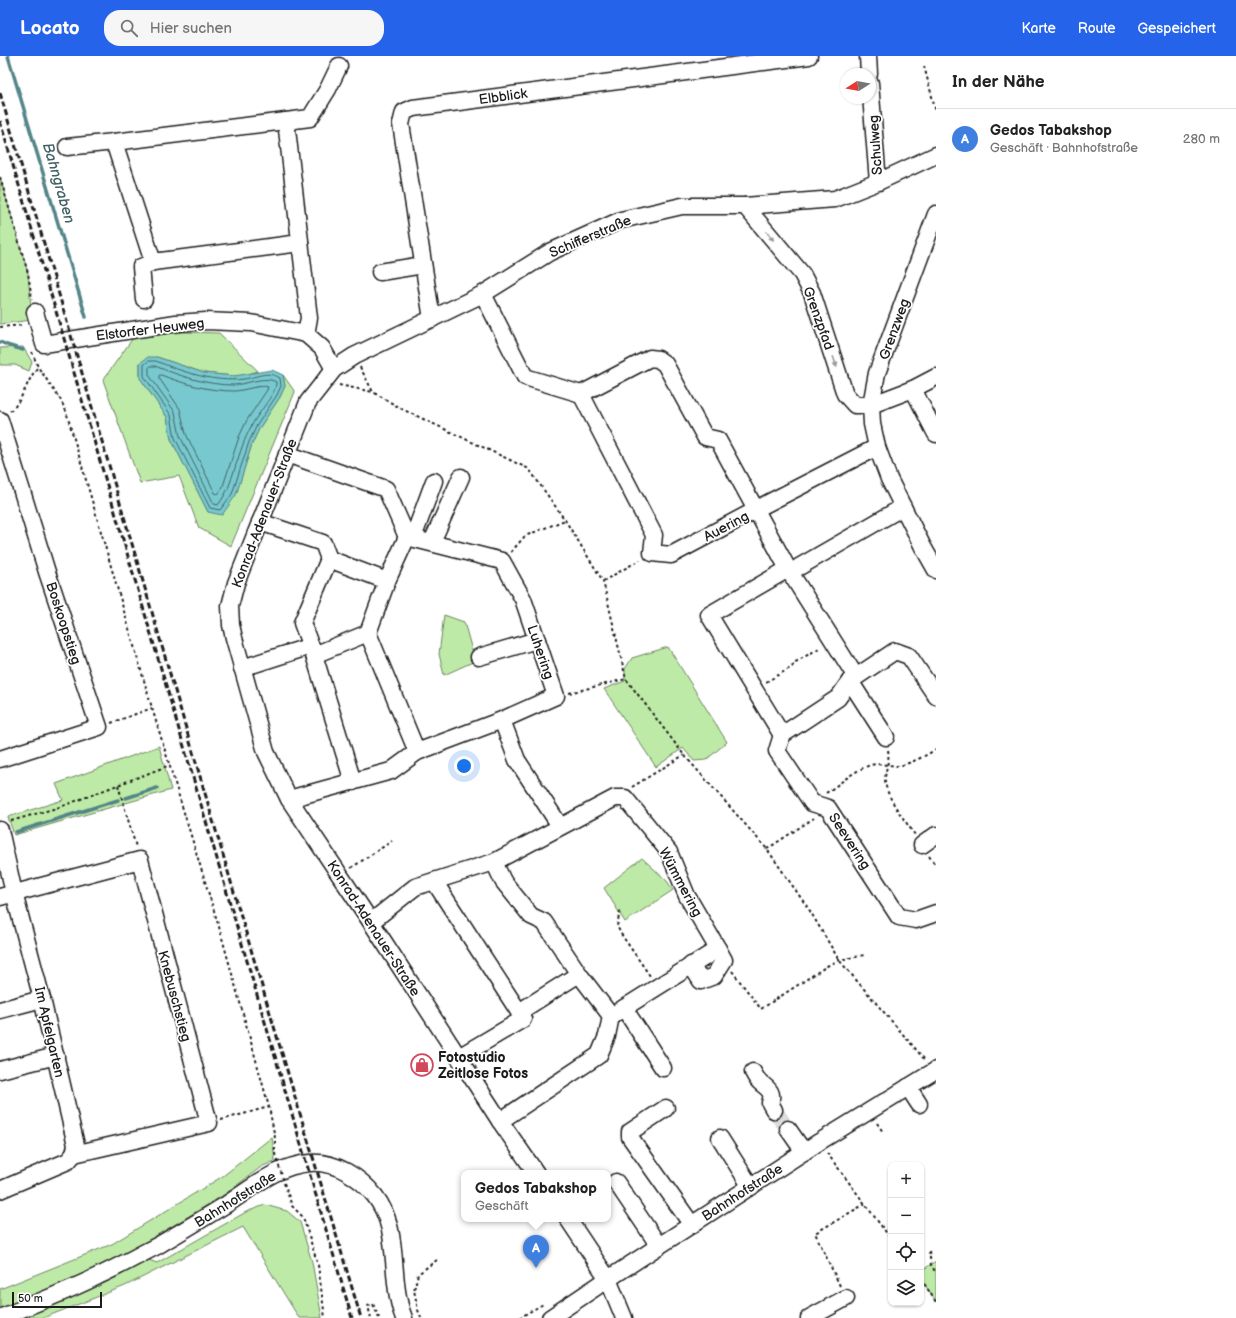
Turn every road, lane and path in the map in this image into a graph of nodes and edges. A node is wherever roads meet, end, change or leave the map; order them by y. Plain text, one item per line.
1 (809, 56) edge
2 (868, 56) edge
3 (763, 59) edge
4 (708, 63) edge
5 (339, 66) dead end
6 (924, 66) dead end
7 (869, 68) edge
8 (872, 104) edge
9 (936, 112) edge
10 (286, 121) junction
11 (114, 142) junction
12 (67, 147) dead end
13 (936, 155) edge
14 (0, 177) edge
15 (878, 182) junction
16 (745, 206) junction
17 (936, 214) edge
18 (300, 243) junction
19 (153, 262) junction
20 (423, 265) junction
21 (380, 272) dead end
22 (483, 294) junction
23 (144, 299) dead end
24 (35, 312) joint
25 (432, 319) junction
26 (0, 327) edge
27 (29, 327) junction
28 (306, 334) junction
29 (37, 345) junction
30 (354, 356) junction
31 (38, 367) junction
32 (334, 376) junction
33 (936, 377) edge
34 (913, 389) junction
35 (373, 392) junction
36 (580, 394) junction
37 (871, 405) junction
38 (2, 417) edge
39 (936, 434) edge
40 (877, 447) junction
41 (286, 454) junction
42 (461, 477) dead end
43 (434, 481) dead end
44 (902, 507) junction
45 (759, 508) junction
46 (565, 520) junction
47 (260, 522) junction
48 (410, 537) junction
49 (432, 542) junction
50 (652, 553) junction
51 (329, 559) junction
52 (502, 561) junction
53 (794, 568) junction
54 (936, 570) edge
55 (386, 581) junction
56 (603, 582) junction
57 (368, 633) junction
58 (537, 640) junction
59 (832, 640) junction
60 (312, 651) junction
61 (479, 657) dead end
62 (242, 668) junction
63 (626, 679) junction
64 (853, 679) junction
65 (754, 690) junction
66 (556, 696) junction
67 (936, 696) edge
68 (152, 708) junction
69 (502, 720) junction
70 (99, 727) junction
71 (782, 735) junction
72 (886, 737) joint
73 (936, 749) edge
74 (417, 752) junction
75 (684, 755) junction
76 (0, 759) edge
77 (887, 764) junction
78 (170, 765) junction
79 (353, 782) junction
80 (118, 785) junction
81 (616, 798) junction
82 (289, 799) junction
83 (812, 803) junction
84 (828, 808) junction
85 (4, 826) edge
86 (560, 826) junction
87 (936, 835) edge
88 (392, 841) dead end
89 (922, 845) junction
90 (767, 849) junction
91 (140, 860) junction
92 (494, 862) junction
93 (936, 866) edge
94 (348, 869) dead end
95 (434, 881) junction
96 (7, 895) edge
97 (620, 911) dead end
98 (936, 913) edge
99 (371, 922) junction
100 (721, 954) junction
101 (865, 955) dead end
102 (839, 960) junction
103 (691, 965) junction
104 (579, 974) junction
105 (657, 987) junction
106 (42, 999) junction
107 (0, 1010) edge
108 (518, 1012) junction
109 (617, 1012) junction
110 (56, 1056) junction
111 (459, 1057) junction
112 (931, 1066) edge
113 (663, 1068) dead end
114 (0, 1070) edge
115 (753, 1072) dead end
116 (908, 1087) junction
117 (919, 1104) dead end
118 (269, 1107) junction
119 (666, 1108) dead end
120 (774, 1110) tunnel mouth
121 (500, 1121) junction
122 (209, 1123) junction
123 (788, 1129) tunnel mouth
124 (720, 1138) dead end
125 (819, 1142) junction
126 (804, 1152) junction
127 (74, 1154) junction
128 (533, 1170) edge
129 (616, 1182) dead end
130 (751, 1187) junction
131 (0, 1190) edge
132 (865, 1204) junction
133 (570, 1222) edge
134 (692, 1225) junction
135 (888, 1235) edge
136 (659, 1246) junction
137 (929, 1251) dead end
138 (437, 1260) dead end
139 (936, 1273) edge
140 (608, 1279) junction
141 (924, 1284) edge
142 (846, 1298) joint
143 (936, 1302) edge
144 (0, 1318) edge
145 (325, 1318) edge
146 (371, 1318) edge
147 (379, 1318) edge
148 (404, 1318) edge
149 (421, 1318) edge
150 (550, 1318) edge
151 (624, 1318) edge
152 (809, 1318) edge

1 - 3 street, Elbblick
2 - 7 street
3 - 4 street, Elbblick
4 - 20 street, Elbblick
5 - 10 street
6 - 9 path
8 - 15 street, Schulweg
10 - 11 street
10 - 18 street
11 - 12 street
11 - 19 street
13 - 15 street, Schifferstraße
14 - 24 path
15 - 16 street, Schifferstraße
16 - 22 street, Schifferstraße
16 -> 37 street, Grenzpfad
17 - 37 street, Grenzweg
18 - 19 street
18 - 28 street
19 - 23 street
20 - 21 street
20 - 25 street, Elbblick
22 - 25 street, Schifferstraße
22 - 36 street
24 - 27 street
25 - 30 street, Schifferstraße
26 - 27 path
27 - 29 street
28 - 29 street, Elstorfer Heuweg
28 - 32 street, Elstorfer Heuweg
29 - 31 path
30 - 32 street, Schifferstraße
30 - 35 path
31 - 38 path
31 - 68 path
32 - 35 path
32 - 41 street, Konrad-Adenauer-Straße
33 - 34 street
34 - 37 street
34 - 39 street
35 - 46 path
36 - 45 street, Auering
36 - 50 street
37 - 40 street, Grenzweg
38 - 70 street, Boskoopstieg
40 - 44 street, Grenzweg
40 - 45 street
41 - 47 street, Konrad-Adenauer-Straße
41 - 48 street
42 - 49 street
43 - 48 street
44 - 53 street
44 - 54 street, Grenzweg
45 - 50 street, Auering
45 - 53 street
46 - 52 path
46 - 56 path
47 - 51 street
47 - 62 street, Konrad-Adenauer-Straße
48 - 49 street
48 - 55 street
49 - 52 street
50 - 56 path
51 - 55 street
51 - 60 street
52 - 58 street, Luhering
53 - 59 street
53 - 65 street
55 - 57 street
56 - 63 path
57 - 60 street
57 - 74 street
58 - 61 street
58 - 66 street, Luhering
59 - 64 street
59 - 65 path
60 - 62 street
60 - 79 street
62 - 82 street, Konrad-Adenauer-Straße
63 - 66 path
63 - 75 path
64 - 67 street
64 - 71 street
64 - 72 street
65 - 71 street
66 - 69 street, Luhering
68 - 70 path
68 - 78 path
69 - 74 street, Luhering
69 - 86 street
70 - 76 street
71 - 83 street, Seevering
72 - 77 path
73 - 77 path
74 - 79 street, Luhering
75 - 81 path
75 - 90 path
77 - 83 path
77 - 89 path
78 - 80 path
78 - 118 path
79 - 82 street, Luhering
80 - 85 path
80 - 91 path
81 - 86 street
81 - 100 street, Wümmering
82 - 99 street, Konrad-Adenauer-Straße
83 - 84 street, Seevering
84 - 90 path
84 - 98 street, Seevering
85 - 96 street, Im Apfelgarten
86 - 92 street
87 - 89 street
88 - 94 path
89 - 93 path
90 - 102 path
91 - 96 street
91 - 122 street, Knebuschstieg
92 - 95 street
92 - 104 street
95 - 99 street
95 - 108 street
96 - 106 street, Im Apfelgarten
97 - 105 path
99 - 111 street, Konrad-Adenauer-Straße
100 - 102 path
100 - 103 street
100 - 103 street
101 - 102 path
102 - 112 path
103 - 105 street
104 - 108 street
104 - 109 street
105 - 109 street
106 - 107 street
106 - 110 street, Im Apfelgarten
108 - 111 street
109 - 113 street
109 - 121 street
110 - 114 street
110 - 127 street, Im Apfelgarten
111 - 121 street, Konrad-Adenauer-Straße
112 - 116 street, Bahnhofstraße
115 - 120 street
116 - 117 street
116 - 125 street, Bahnhofstraße
118 - 122 path
118 - 145 path, bridge
119 - 134 street
121 - 128 street, Konrad-Adenauer-Straße
122 - 127 street
123 - 126 street
124 - 130 street
125 - 126 street, Bahnhofstraße
125 - 132 path
126 - 130 street, Bahnhofstraße
127 - 131 street
129 - 136 street
130 - 134 street, Bahnhofstraße
132 - 135 path
132 - 142 path
133 - 140 street
134 - 136 street, Bahnhofstraße
136 - 140 street, Bahnhofstraße
137 - 139 path
138 - 149 path
140 - 150 street, Bahnhofstraße
140 - 151 street
141 - 143 path
142 - 152 street
144 - 148 street, Bahnhofstraße
146 - 147 path

